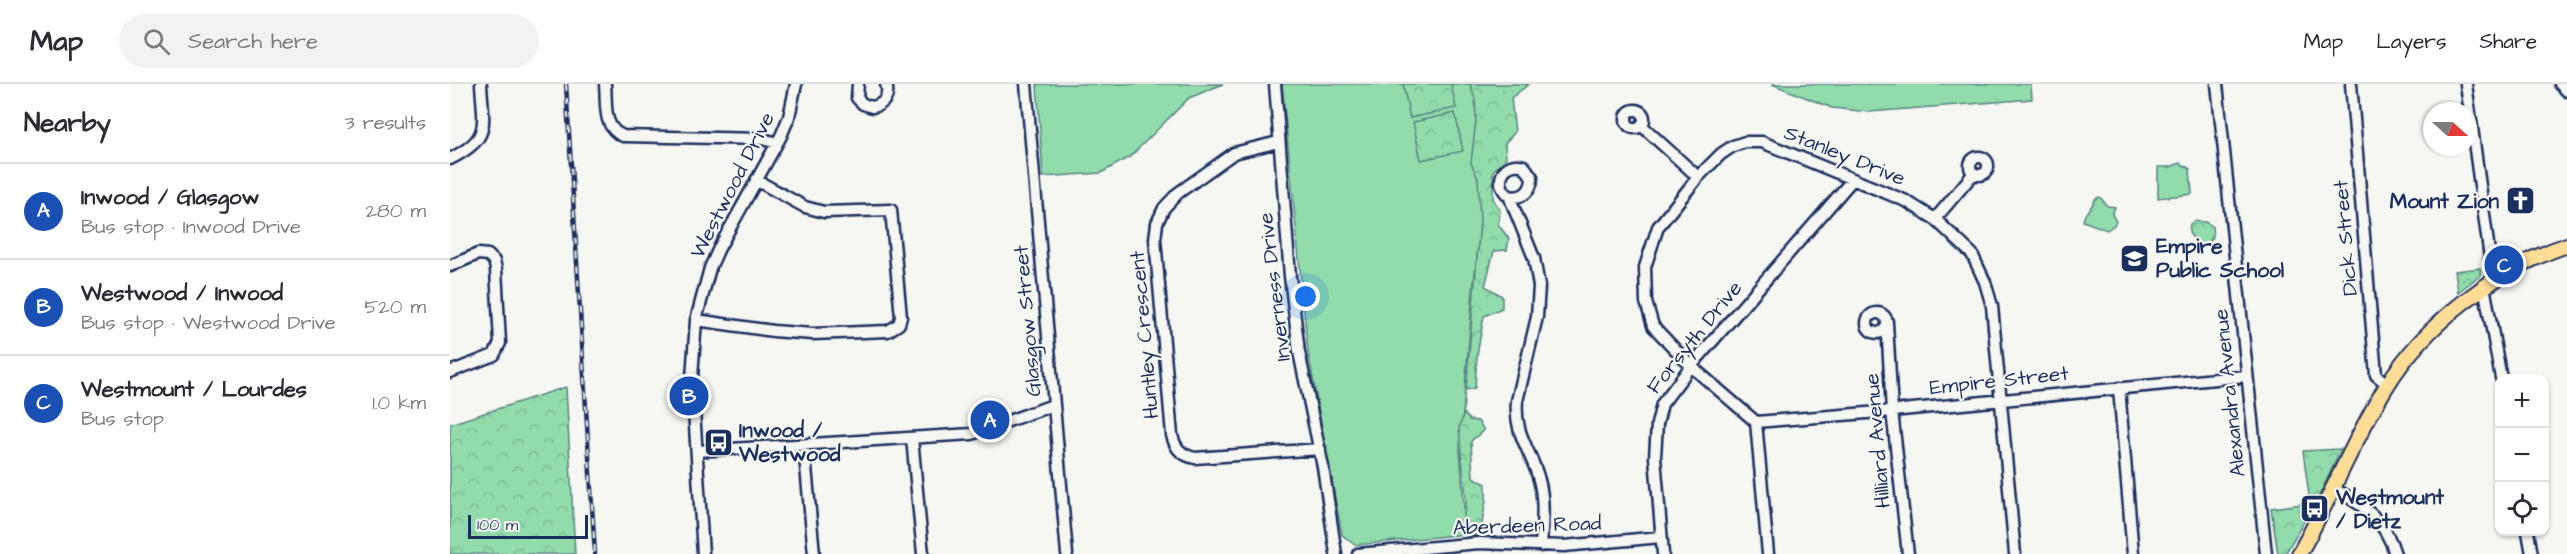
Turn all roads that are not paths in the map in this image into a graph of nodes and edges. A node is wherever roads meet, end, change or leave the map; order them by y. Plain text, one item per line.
1 (481, 84) edge
2 (606, 84) edge
3 (796, 84) edge
4 (858, 84) edge
5 (886, 84) edge
6 (1026, 84) edge
7 (1275, 84) edge
8 (2217, 84) edge
9 (2351, 84) edge
10 (2466, 84) edge
11 (2560, 84) edge
12 (2567, 91) edge
13 (1641, 125) dead end
14 (1278, 142) junction
15 (777, 144) junction
16 (450, 159) edge
17 (1974, 173) dead end
18 (1698, 177) junction
19 (1853, 179) junction
20 (756, 180) junction
21 (1509, 195) dead end
22 (1935, 219) junction
23 (2567, 245) edge
24 (450, 266) edge
25 (2489, 283) junction
26 (696, 320) junction
27 (1887, 323) dead end
28 (1691, 366) junction
29 (450, 372) edge
30 (2500, 374) edge
31 (2246, 376) junction
32 (2387, 384) junction
33 (2119, 388) junction
34 (2001, 400) junction
35 (1053, 405) junction
36 (1892, 411) junction
37 (1756, 422) junction
38 (912, 438) junction
39 (804, 445) junction
40 (1320, 449) junction
41 (697, 451) junction
42 (2334, 489) junction
43 (2529, 536) edge
44 (1661, 537) junction
45 (1542, 546) junction
46 (1425, 551) edge
47 (703, 554) edge
48 (814, 554) edge
49 (923, 554) edge
50 (1067, 554) edge
51 (1336, 554) edge
52 (1358, 554) edge
53 (1663, 554) edge
54 (1768, 554) edge
55 (1908, 554) edge
56 (2015, 554) edge
57 (2133, 554) edge
58 (2266, 554) edge
59 (2299, 554) edge
60 (2395, 554) edge
61 (2532, 554) edge

1 - 16 street
2 - 15 street
3 - 15 street, Westwood Drive
4 - 5 street
6 - 35 street, Glasgow Street
7 - 14 street, Inverness Drive
8 - 31 street, Alexandra Avenue
9 - 32 street, Dick Street
10 - 25 street
11 - 12 street
13 - 18 street
14 - 40 street, Inverness Drive
14 - 40 street, Huntley Crescent
15 - 20 street, Westwood Drive
17 - 22 street
18 - 19 street, Stanley Drive
18 - 28 street, Stanley Drive
19 - 22 street, Stanley Drive
19 - 28 street, Forsyth Drive
20 - 26 street, Westwood Drive
20 - 26 street
21 - 45 street
22 - 34 street, Stanley Drive
23 - 25 main road
24 - 29 street
25 - 30 street
25 - 32 main road
26 - 41 street, Westwood Drive
27 - 36 street, Hilliard Avenue
28 - 37 street, Stanley Drive
28 - 44 street, Forsyth Drive
31 - 33 street, Empire Street
31 - 58 street, Alexandra Avenue
32 - 42 main road
33 - 34 street, Empire Street
33 - 57 street
34 - 36 street, Empire Street
34 - 56 street, Stanley Drive
35 - 38 street
35 - 50 street, Glasgow Street
36 - 37 street, Empire Street
36 - 55 street, Hilliard Avenue
37 - 54 street
38 - 39 street
38 - 49 street
39 - 41 street
39 - 48 street
40 - 51 street, Inverness Drive
41 - 47 street, Westwood Drive
42 - 59 main road
42 - 60 street
43 - 61 street
44 - 45 street, Aberdeen Road
44 - 53 street, Forsyth Drive
45 - 46 street, Aberdeen Road
46 - 52 street, Aberdeen Road

